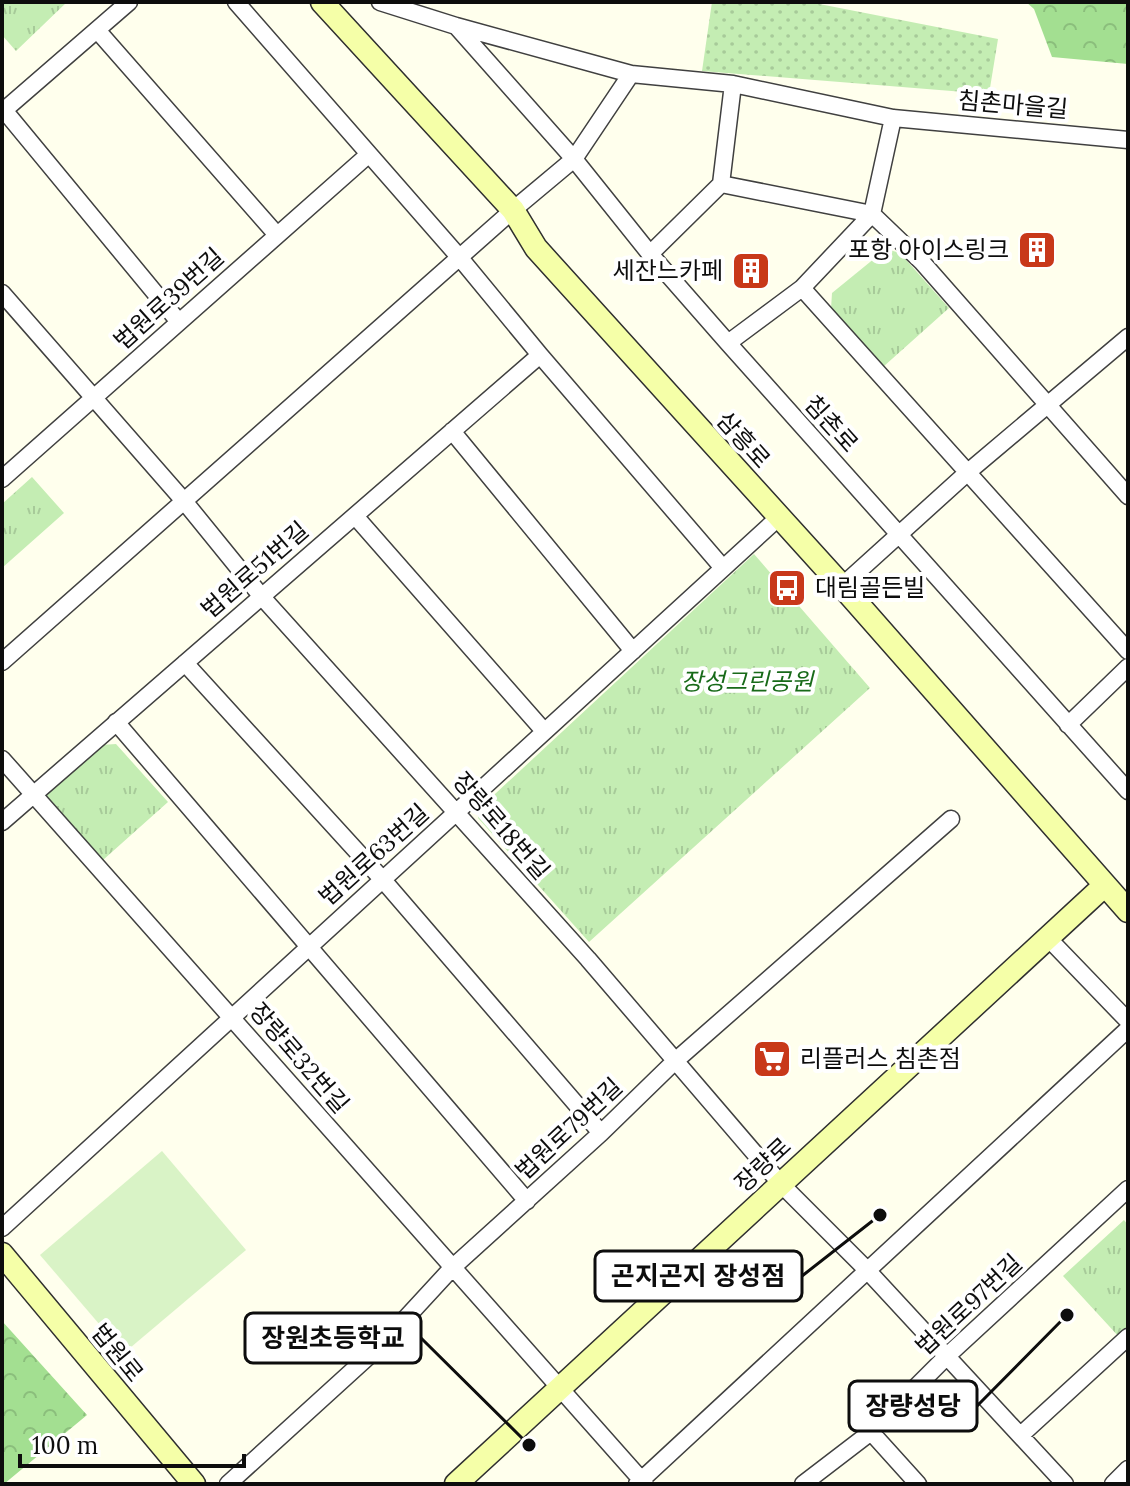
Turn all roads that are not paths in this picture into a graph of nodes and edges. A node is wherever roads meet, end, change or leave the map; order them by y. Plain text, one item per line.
1 (129, 2) edge
2 (236, 2) edge
3 (322, 2) edge
4 (380, 2) edge
5 (456, 26) junction
6 (97, 30) junction
7 (631, 74) junction
8 (733, 84) junction
9 (3, 111) edge
10 (893, 118) junction
11 (1128, 140) edge
12 (368, 155) junction
13 (574, 159) junction
14 (721, 184) junction
15 (513, 210) junction
16 (872, 214) junction
17 (277, 235) junction
18 (650, 254) junction
19 (460, 258) junction
20 (802, 288) junction
21 (2, 293) edge
22 (179, 322) junction
23 (1128, 337) edge
24 (728, 343) junction
25 (540, 355) junction
26 (93, 398) junction
27 (1048, 403) junction
28 (452, 431) junction
29 (5, 470) edge
30 (968, 472) junction
31 (1128, 496) edge
32 (184, 501) junction
33 (355, 516) junction
34 (778, 518) junction
35 (899, 536) junction
36 (723, 568) junction
37 (842, 586) junction
38 (262, 597) junction
39 (633, 651) junction
40 (1128, 651) edge
41 (2, 662) edge
42 (185, 663) junction
43 (1128, 667) edge
44 (116, 722) junction
45 (1068, 725) junction
46 (544, 731) junction
47 (2, 759) edge
48 (1128, 791) edge
49 (32, 796) junction
50 (456, 812) junction
51 (951, 819) dead end
52 (2, 822) edge
53 (383, 880) junction
54 (1105, 885) junction
55 (1128, 911) edge
56 (1048, 938) junction
57 (308, 948) junction
58 (231, 1018) junction
59 (1128, 1021) edge
60 (1128, 1029) edge
61 (674, 1062) junction
62 (601, 1133) junction
63 (781, 1184) junction
64 (1128, 1189) edge
65 (527, 1201) junction
66 (2, 1228) edge
67 (2, 1254) edge
68 (452, 1268) junction
69 (867, 1270) junction
70 (1128, 1337) edge
71 (947, 1356) junction
72 (559, 1389) junction
73 (871, 1432) junction
74 (1022, 1434) junction
75 (1128, 1469) edge
76 (641, 1483) edge
77 (194, 1484) edge
78 (228, 1484) edge
79 (456, 1484) edge
80 (803, 1484) edge
81 (918, 1484) edge
82 (1065, 1484) edge
83 (1113, 1484) edge

1 - 6 street
2 - 12 street
3 - 15 main road, 삼흥로
4 - 5 street, 침촌마을길
5 - 7 street, 침촌마을길
5 - 13 street
6 - 9 street
6 - 17 street
7 - 8 street, 침촌마을길
7 - 13 street
8 - 10 street, 침촌마을길
8 - 14 street
9 - 22 street
10 - 11 street, 침촌마을길
10 - 16 street
12 - 17 street, 법원로39번길
12 - 19 street
13 - 15 street
13 - 18 street
14 - 16 street
14 - 18 street
15 - 19 street
15 - 34 main road, 삼흥로
16 - 20 street
16 - 27 street
17 - 22 street, 법원로39번길
18 - 24 street, 침촌로
19 - 25 street
19 - 32 street
20 - 24 street
20 - 30 street
21 - 26 street, 장량로18번길
22 - 26 street, 법원로39번길
23 - 27 street
24 - 35 street, 침촌로
25 - 28 street, 법원로51번길
25 - 36 street
26 - 29 street, 법원로39번길
26 - 32 street, 장량로18번길
27 - 30 street
27 - 31 street
28 - 33 street, 법원로51번길
28 - 39 street
30 - 35 street
30 - 40 street
32 - 38 street, 장량로18번길
32 - 41 street
33 - 38 street, 법원로51번길
33 - 46 street
34 - 36 street, 법원로63번길
34 - 37 main road, 삼흥로
35 - 37 street
35 - 45 street, 침촌로
36 - 39 street, 법원로63번길
37 - 54 main road, 삼흥로
38 - 42 street, 법원로51번길
38 - 50 street, 장량로18번길
39 - 46 street, 법원로63번길
42 - 44 street, 법원로51번길
42 - 53 street
43 - 45 street
44 - 49 street, 법원로51번길
44 - 57 street
45 - 48 street, 침촌로
46 - 50 street, 법원로63번길
47 - 49 street, 장량로32번길
49 - 52 street, 법원로51번길
49 - 58 street, 장량로32번길
50 - 53 street, 법원로63번길
50 - 61 street, 장량로18번길
51 - 61 street, 법원로79번길
53 - 57 street, 법원로63번길
53 - 62 street
54 - 55 main road, 삼흥로
54 - 56 main road, 장량로
56 - 59 street
56 - 63 main road, 장량로
57 - 58 street, 법원로63번길
57 - 65 street
58 - 66 street, 법원로63번길
58 - 68 street, 장량로32번길
60 - 69 street
61 - 62 street, 법원로79번길
61 - 63 street, 장량로18번길
62 - 65 street, 법원로79번길
63 - 69 street, 장량로18번길
63 - 72 main road, 장량로
64 - 71 street, 법원로97번길
65 - 68 street, 법원로79번길
67 - 77 main road, 법원로
68 - 72 street, 장량로32번길
68 - 78 street, 법원로79번길
69 - 71 street, 장량로18번길
69 - 76 street
70 - 74 street
71 - 73 street, 법원로97번길
71 - 74 street, 장량로18번길
72 - 76 street, 장량로32번길
72 - 79 main road, 장량로
73 - 80 street, 법원로97번길
73 - 81 street
74 - 82 street, 장량로18번길
75 - 83 street

